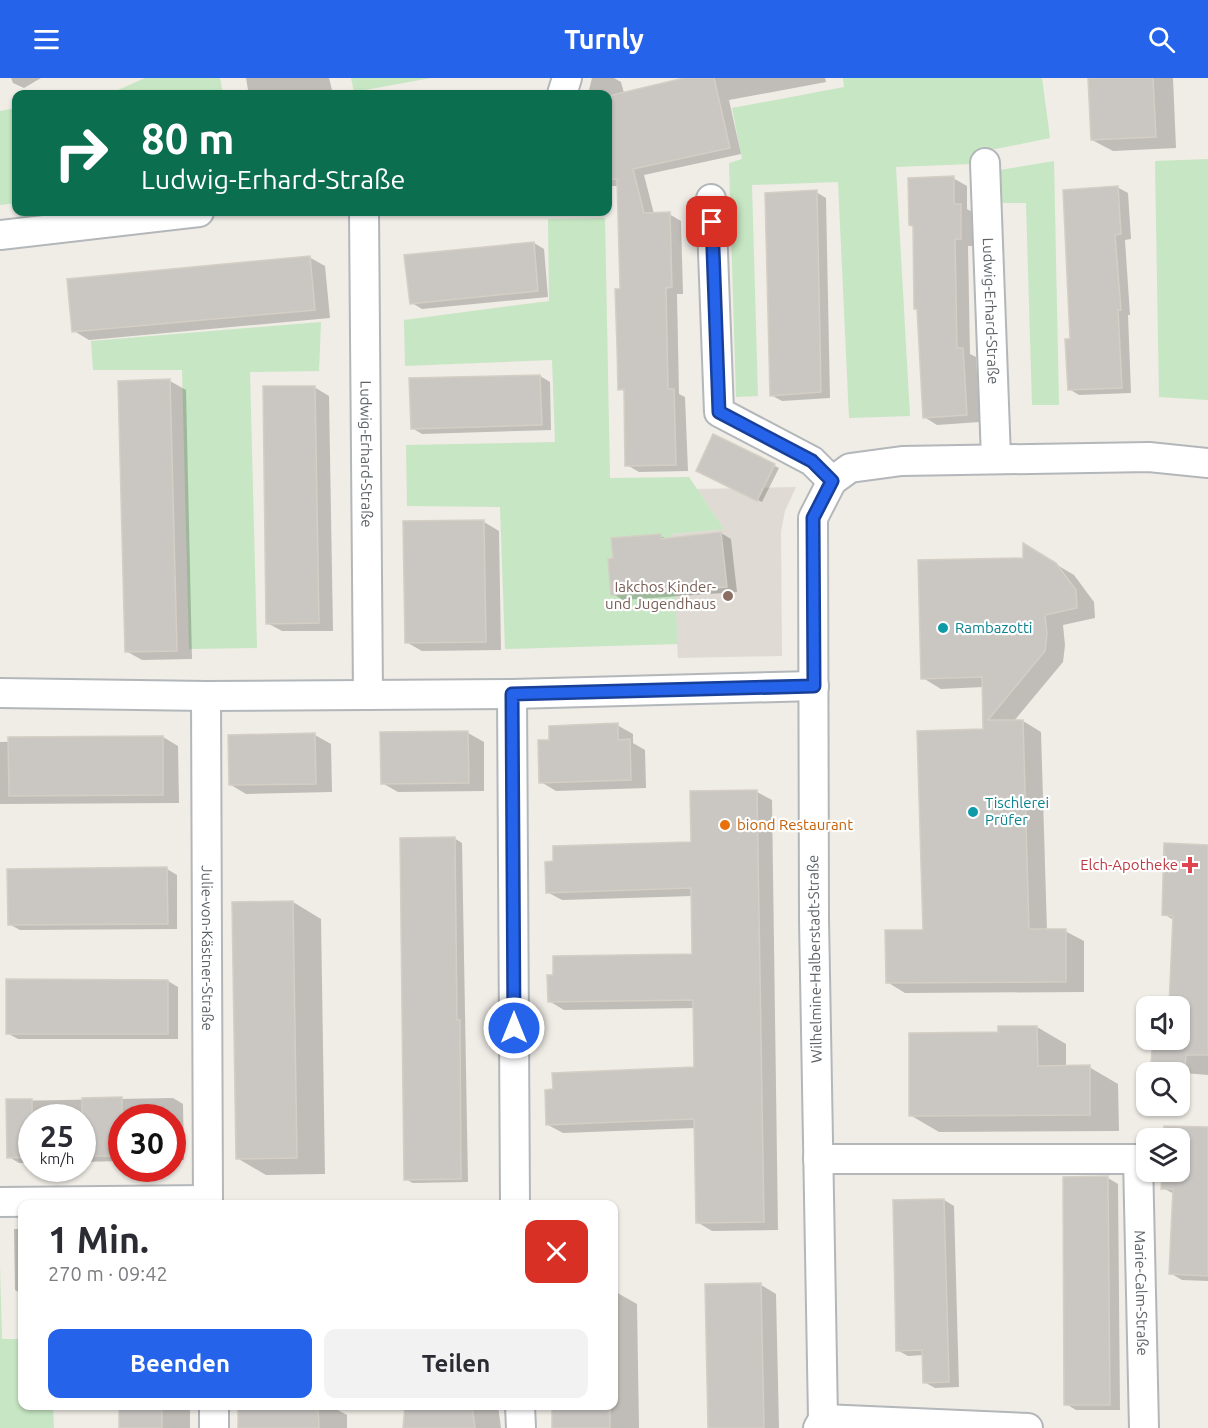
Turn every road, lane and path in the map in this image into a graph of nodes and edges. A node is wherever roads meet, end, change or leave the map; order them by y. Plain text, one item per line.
1 (985, 164) dead end
2 (711, 199) dead end
3 (164, 216) edge
4 (364, 216) edge
5 (0, 235) edge
6 (996, 458) junction
7 (1208, 463) edge
8 (832, 481) junction
9 (814, 686) junction
10 (0, 693) edge
11 (512, 694) junction
12 (368, 695) junction
13 (206, 696) junction
14 (818, 1159) junction
15 (208, 1200) edge
16 (515, 1200) edge
17 (0, 1202) edge
18 (18, 1202) edge
19 (214, 1410) edge
20 (520, 1410) edge
21 (821, 1423) edge
22 (214, 1428) edge
23 (520, 1428) edge
24 (1028, 1428) edge
25 (1144, 1428) edge

1 - 6 street, Ludwig-Erhard-Straße
2 - 8 street
3 - 5 street
4 - 12 street, Ludwig-Erhard-Straße
6 - 7 street
6 - 8 street
8 - 9 street
9 - 11 street
9 - 14 street, Wilhelmine-Halberstadt-Straße
10 - 13 street
11 - 12 street
11 - 16 street
12 - 13 street
13 - 15 street, Julie-von-Kästner-Straße
14 - 21 street, Wilhelmine-Halberstadt-Straße
14 - 25 street, Marie-Calm-Straße
17 - 18 street, Julie-von-Kästner-Straße
19 - 22 street
20 - 23 street
21 - 24 street

